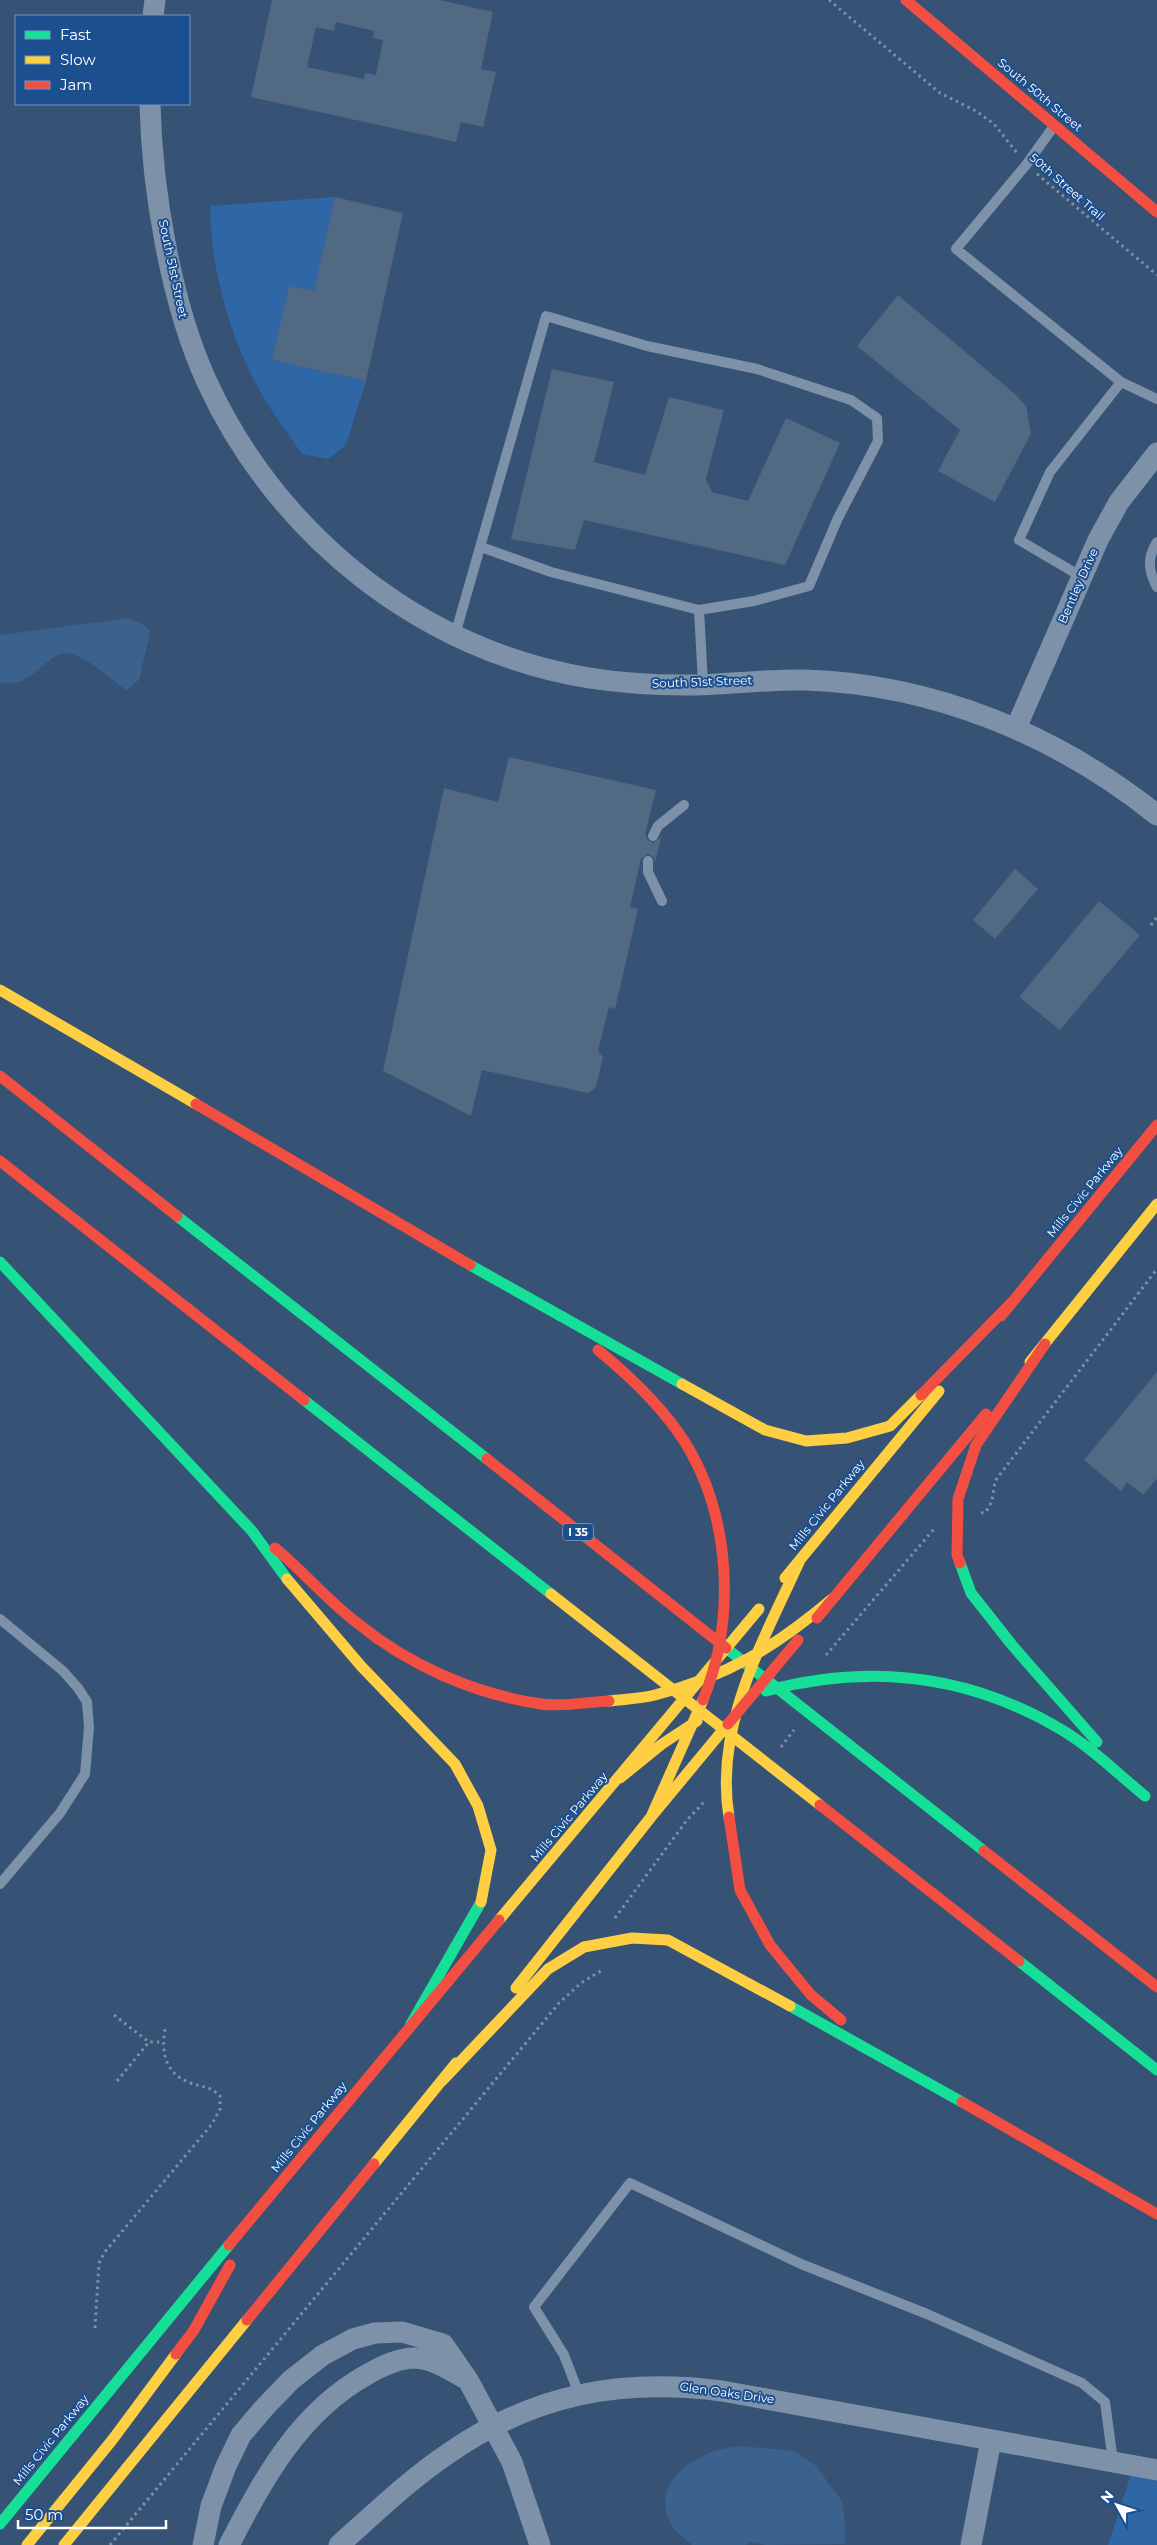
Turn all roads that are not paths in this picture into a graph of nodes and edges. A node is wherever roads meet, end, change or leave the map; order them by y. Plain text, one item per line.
1 (155, 0) edge
2 (906, 0) edge
3 (153, 15) edge
4 (150, 105) edge
5 (1054, 125) junction
6 (1157, 212) edge
7 (1121, 382) junction
8 (1157, 399) edge
9 (1157, 453) edge
10 (1157, 542) edge
11 (482, 547) junction
12 (1082, 577) junction
13 (1157, 587) edge
14 (699, 610) junction
15 (455, 635) junction
16 (703, 684) junction
17 (1016, 728) junction
18 (684, 805) dead end
19 (1157, 815) edge
20 (654, 836) dead end
21 (648, 861) dead end
22 (662, 901) dead end
23 (0, 990) edge
24 (0, 1076) edge
25 (1157, 1125) edge
26 (0, 1161) edge
27 (1157, 1204) edge
28 (0, 1262) edge
29 (1016, 1298) junction
30 (544, 1308) junction
31 (1045, 1344) junction
32 (252, 1531) junction
33 (800, 1560) junction
34 (0, 1620) edge
35 (794, 1637) junction
36 (757, 1654) junction
37 (717, 1660) junction
38 (712, 1677) junction
39 (700, 1681) junction
40 (750, 1697) junction
41 (738, 1701) junction
42 (734, 1717) junction
43 (693, 1723) junction
44 (658, 1740) junction
45 (652, 1817) junction
46 (0, 1884) edge
47 (1157, 1987) edge
48 (411, 2024) junction
49 (901, 2067) junction
50 (1157, 2070) edge
51 (442, 2081) junction
52 (262, 2206) junction
53 (1157, 2214) edge
54 (468, 2380) junction
55 (579, 2394) junction
56 (494, 2425) junction
57 (991, 2440) junction
58 (1113, 2462) junction
59 (1157, 2470) edge
60 (0, 2524) edge
61 (27, 2545) edge
62 (64, 2545) edge
63 (203, 2545) edge
64 (229, 2545) edge
65 (339, 2545) edge
66 (540, 2545) edge
67 (971, 2545) edge

1 - 3 street
2 - 5 main road, South 50th Street
4 - 15 street, South 51st Street
5 - 6 main road, South 50th Street
5 - 7 lane
7 - 8 lane
7 - 12 lane
9 - 12 street, Bentley Drive
10 - 13 lane
11 - 14 lane
11 - 14 lane
11 - 15 lane
12 - 17 street, Bentley Drive
14 - 16 lane
15 - 16 street, South 51st Street
16 - 17 street, South 51st Street
17 - 19 street, South 51st Street
18 - 20 lane
21 - 22 lane
23 - 30 main road
24 - 47 main road, I 35
25 - 29 main road, Mills Civic Parkway
26 - 50 main road
27 - 31 main road
28 - 32 main road
29 - 30 main road
29 - 33 main road, Mills Civic Parkway
30 - 37 main road
31 - 35 main road
31 - 40 main road
32 - 39 main road
32 - 48 main road
33 - 36 main road
33 - 37 main road, Mills Civic Parkway
34 - 46 lane
35 - 36 main road
35 - 40 main road
36 - 38 main road
36 - 41 main road
37 - 38 main road
37 - 39 main road, Mills Civic Parkway
38 - 39 main road
38 - 43 main road
39 - 44 main road, Mills Civic Parkway
40 - 41 main road
40 - 42 main road
41 - 42 main road
41 - 43 main road
42 - 45 main road
42 - 49 main road
43 - 44 main road
43 - 45 main road
44 - 48 main road, Mills Civic Parkway
45 - 51 main road
48 - 52 main road, Mills Civic Parkway
49 - 51 main road
49 - 53 main road
51 - 62 main road
52 - 60 main road, Mills Civic Parkway
52 - 61 main road
54 - 56 street
54 - 63 street
54 - 64 street
55 - 56 street, Glen Oaks Drive
55 - 57 street, Glen Oaks Drive
55 - 58 lane
56 - 65 street, Glen Oaks Drive
56 - 66 street
57 - 58 street, Glen Oaks Drive
57 - 67 street
58 - 59 street, Glen Oaks Drive

